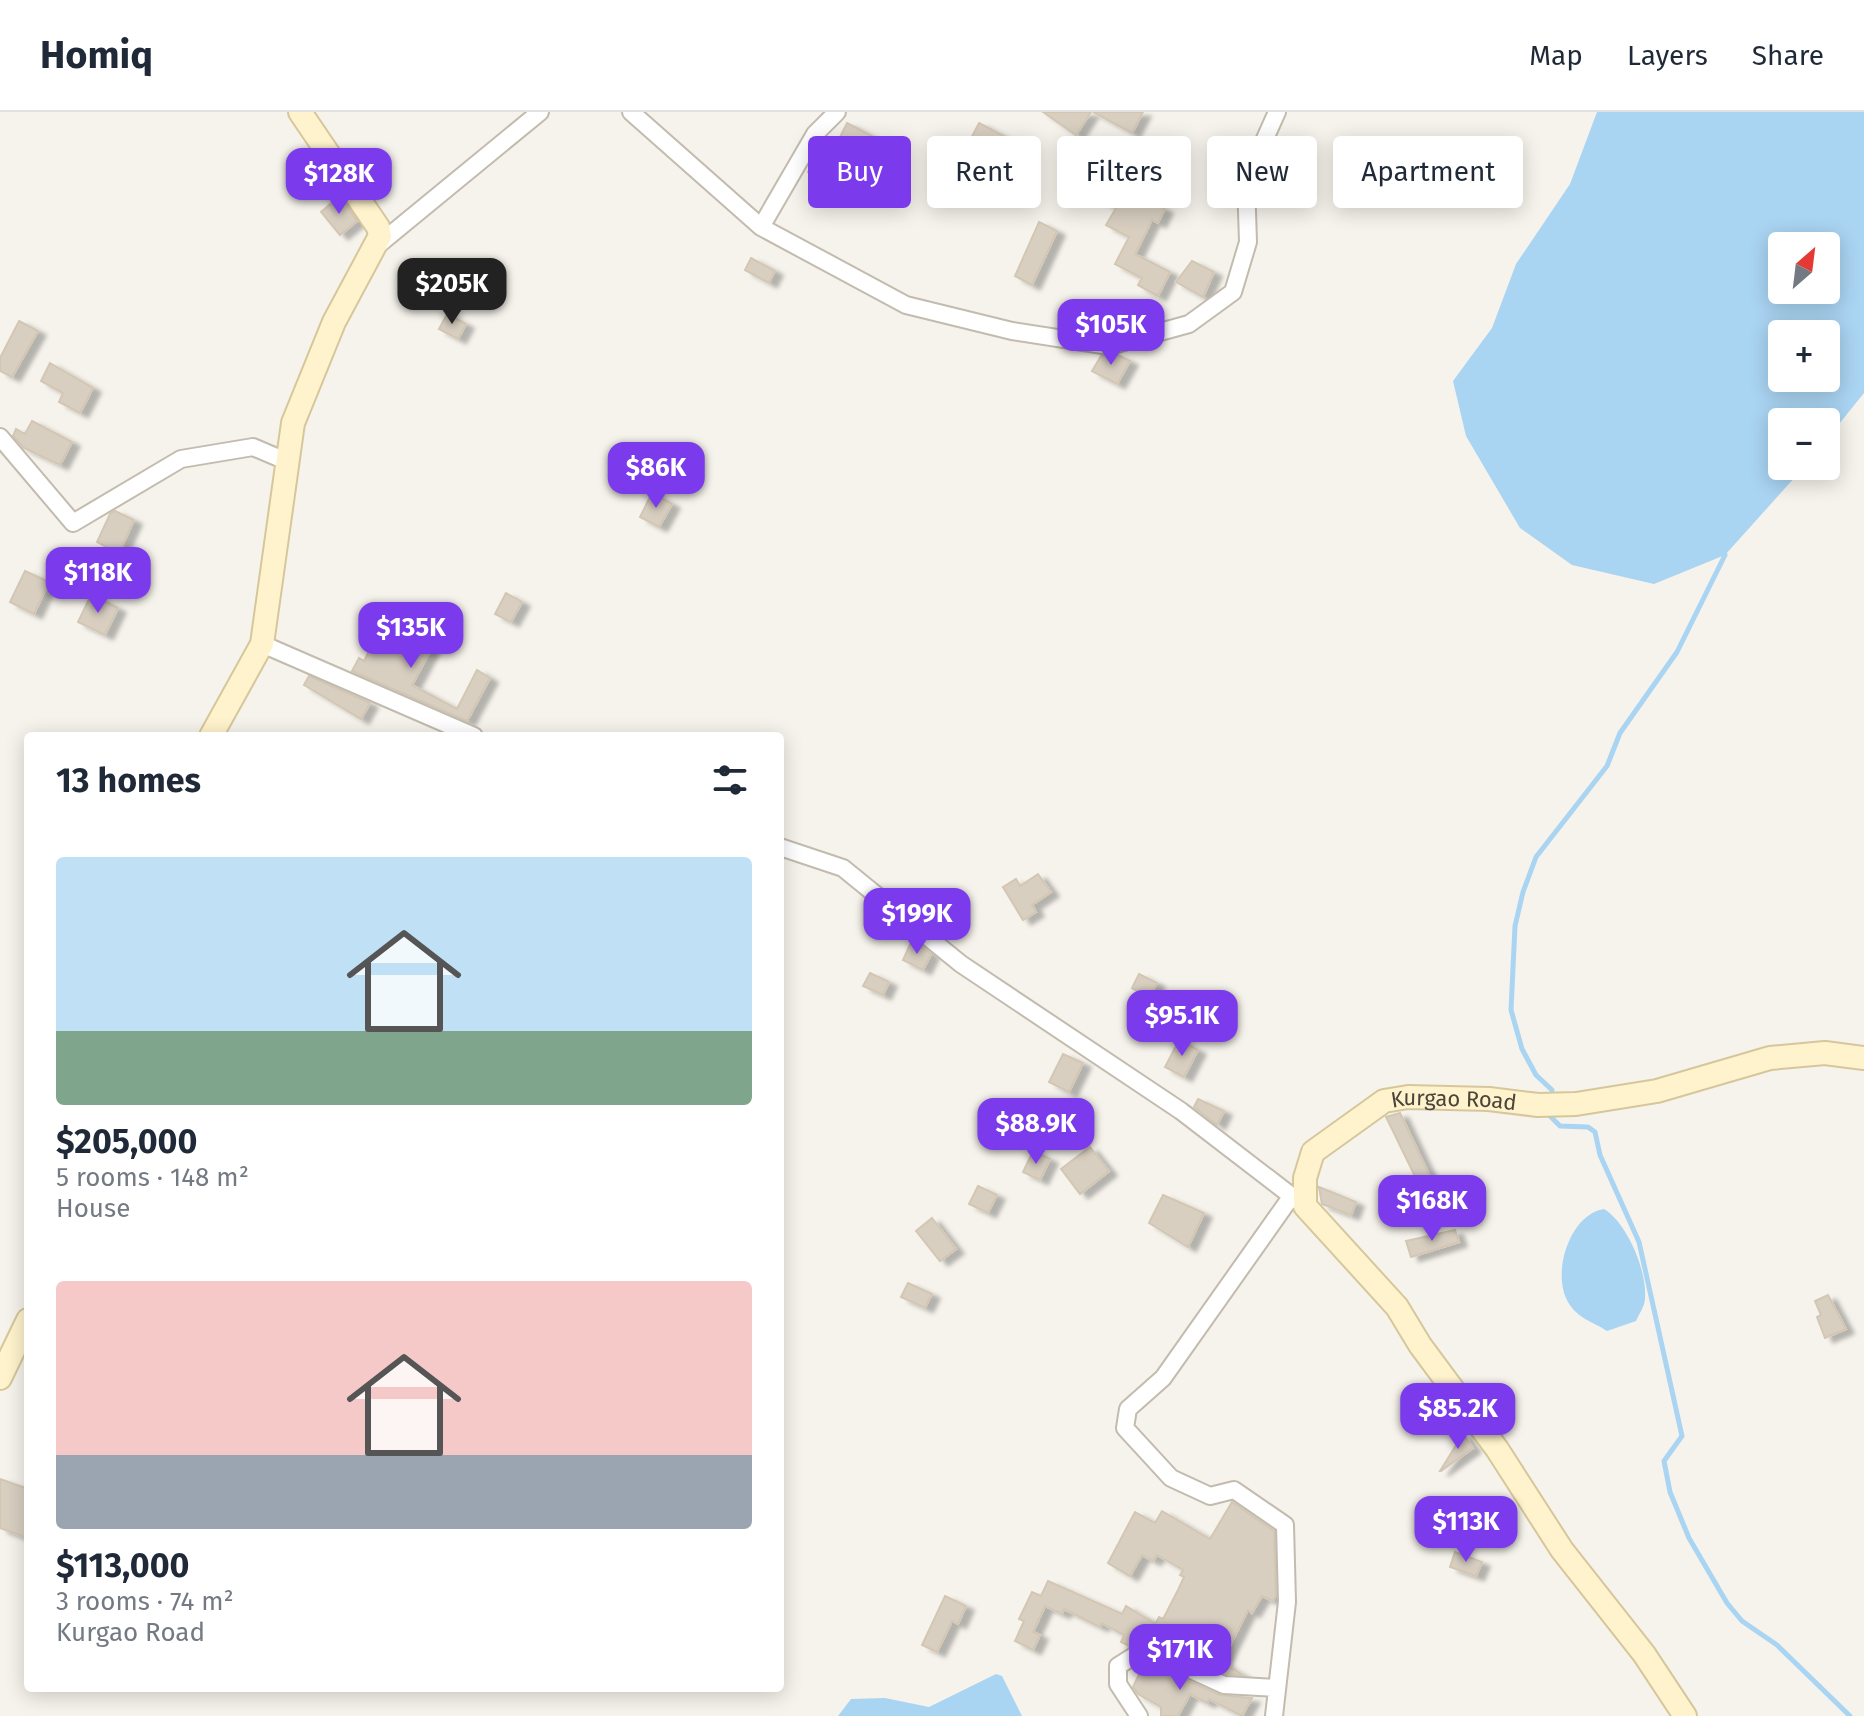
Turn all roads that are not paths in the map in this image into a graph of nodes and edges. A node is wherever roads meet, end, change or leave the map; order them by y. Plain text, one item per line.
1 (300, 112) edge
2 (540, 112) edge
3 (631, 112) edge
4 (837, 112) edge
5 (1277, 112) edge
6 (761, 227) junction
7 (378, 245) junction
8 (0, 437) edge
9 (286, 461) junction
10 (262, 644) junction
11 (213, 732) edge
12 (465, 732) edge
13 (784, 848) edge
14 (1864, 1058) edge
15 (1298, 1201) junction
16 (24, 1328) edge
17 (0, 1378) edge
18 (1277, 1688) junction
19 (1139, 1716) edge
20 (1274, 1716) edge
21 (1685, 1716) edge

1 - 7 street
2 - 7 street
3 - 6 street
4 - 6 street
5 - 6 street
7 - 9 street
8 - 9 street
9 - 10 street
10 - 11 street
10 - 12 street
13 - 15 street
14 - 15 street, Kurgao Road
15 - 18 street
15 - 21 street
16 - 17 street
18 - 19 street
18 - 20 street

